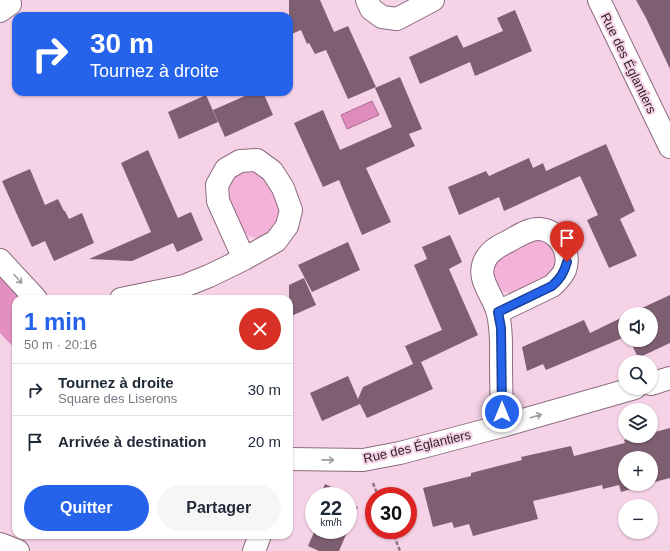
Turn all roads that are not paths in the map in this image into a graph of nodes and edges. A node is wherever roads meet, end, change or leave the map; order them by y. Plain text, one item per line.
1 (366, 0) edge
2 (433, 0) edge
3 (599, 0) edge
4 (670, 147) edge
5 (244, 259) dead end
6 (0, 260) edge
7 (32, 295) edge
8 (140, 295) edge
9 (498, 312) dead end
10 (670, 378) edge
11 (658, 382) edge
12 (618, 393) edge
13 (502, 426) junction
14 (293, 461) edge
15 (258, 539) edge
16 (0, 544) edge
17 (18, 551) edge
18 (254, 551) edge

1 - 2 street
3 - 4 street, Rue des Églantiers
5 - 8 street
6 -> 7 street
9 - 13 street
10 - 11 street
13 -> 12 street, Rue des Églantiers
14 -> 13 street, Rue des Églantiers
15 - 18 street
16 - 17 street

